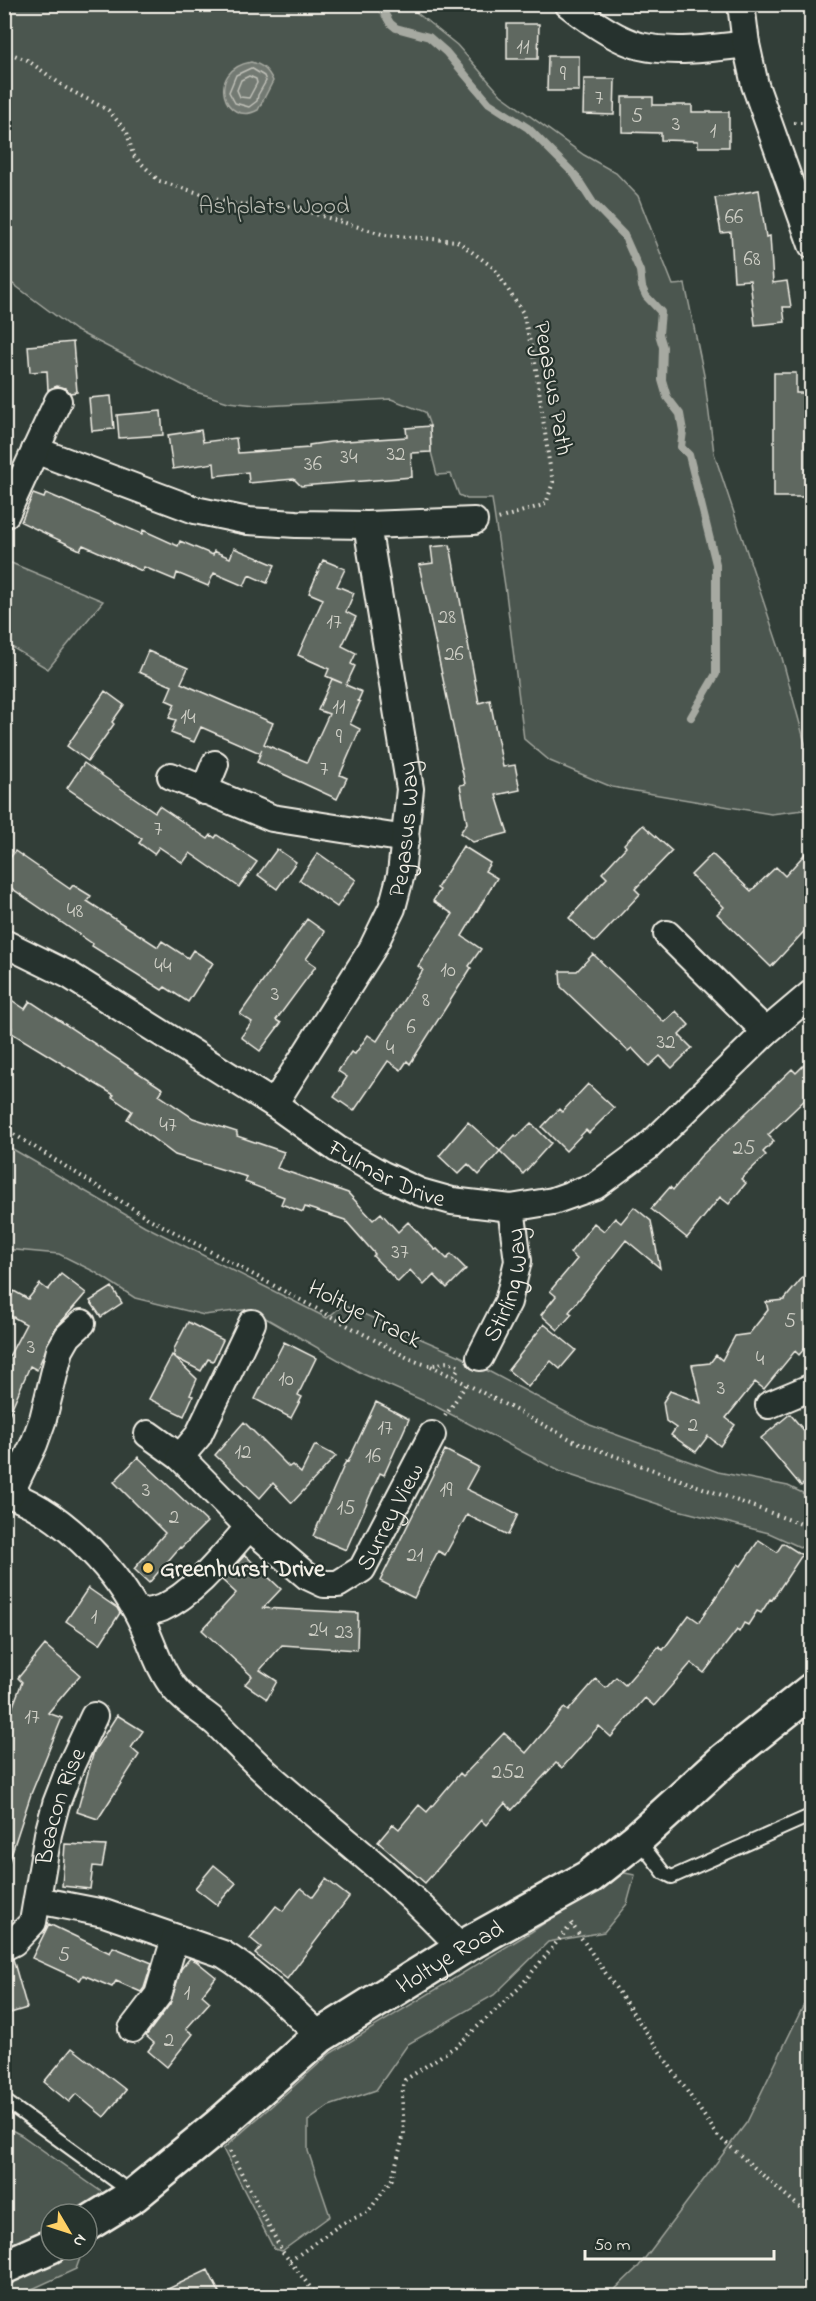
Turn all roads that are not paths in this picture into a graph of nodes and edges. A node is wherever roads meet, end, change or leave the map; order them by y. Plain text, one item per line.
1 (568, 4) edge
2 (741, 4) edge
3 (746, 44) junction
4 (812, 245) edge
5 (58, 401) dead end
6 (35, 450) junction
7 (4, 513) edge
8 (474, 521) road end
9 (367, 525) junction
10 (215, 764) dead end
11 (171, 776) dead end
12 (204, 791) junction
13 (406, 839) junction
14 (667, 934) dead end
15 (4, 943) edge
16 (812, 993) edge
17 (766, 1032) junction
18 (274, 1104) junction
19 (512, 1208) junction
20 (82, 1323) dead end
21 (252, 1323) dead end
22 (480, 1357) road end
23 (811, 1389) edge
24 (769, 1405) dead end
25 (148, 1434) dead end
26 (432, 1435) road end
27 (180, 1457) junction
28 (7, 1494) edge
29 (249, 1527) junction
30 (138, 1613) junction
31 (812, 1690) edge
32 (94, 1716) dead end
33 (812, 1815) edge
34 (637, 1839) junction
35 (37, 1900) junction
36 (176, 1938) junction
37 (4, 1947) edge
38 (461, 1948) junction
39 (132, 2029) dead end
40 (320, 2036) junction
41 (4, 2100) edge
42 (134, 2195) junction
43 (99, 2217) edge
44 (39, 2251) edge
45 (4, 2267) edge

1 - 3 street
2 - 3 street
3 - 4 street
5 - 6 street
6 - 7 street
6 - 9 street
8 - 9 street
9 - 13 street, Pegasus Way
10 - 12 street
11 - 12 street
12 - 13 street
13 - 18 street, Pegasus Way
14 - 17 street
15 - 18 street, Fulmar Drive
16 - 17 street, Fulmar Drive
17 - 19 street, Fulmar Drive
18 - 19 street, Fulmar Drive
19 - 22 street, Stirling Way
20 - 28 street
21 - 27 street
23 - 24 street
25 - 27 street, Surrey View
26 - 29 street, Surrey View
27 - 29 street, Surrey View
28 - 30 street
29 - 30 street
30 - 38 street
31 - 34 main road, Holtye Road
32 - 35 street, Beacon Rise
33 - 34 lane
34 - 38 main road, Holtye Road
35 - 36 street, Beacon Rise
35 - 37 street, Beacon Rise
36 - 39 street
36 - 40 street, Beacon Rise
38 - 40 main road, Holtye Road
40 - 42 main road, Holtye Road
41 - 42 lane
42 - 43 main road, Holtye Road
44 - 45 main road

